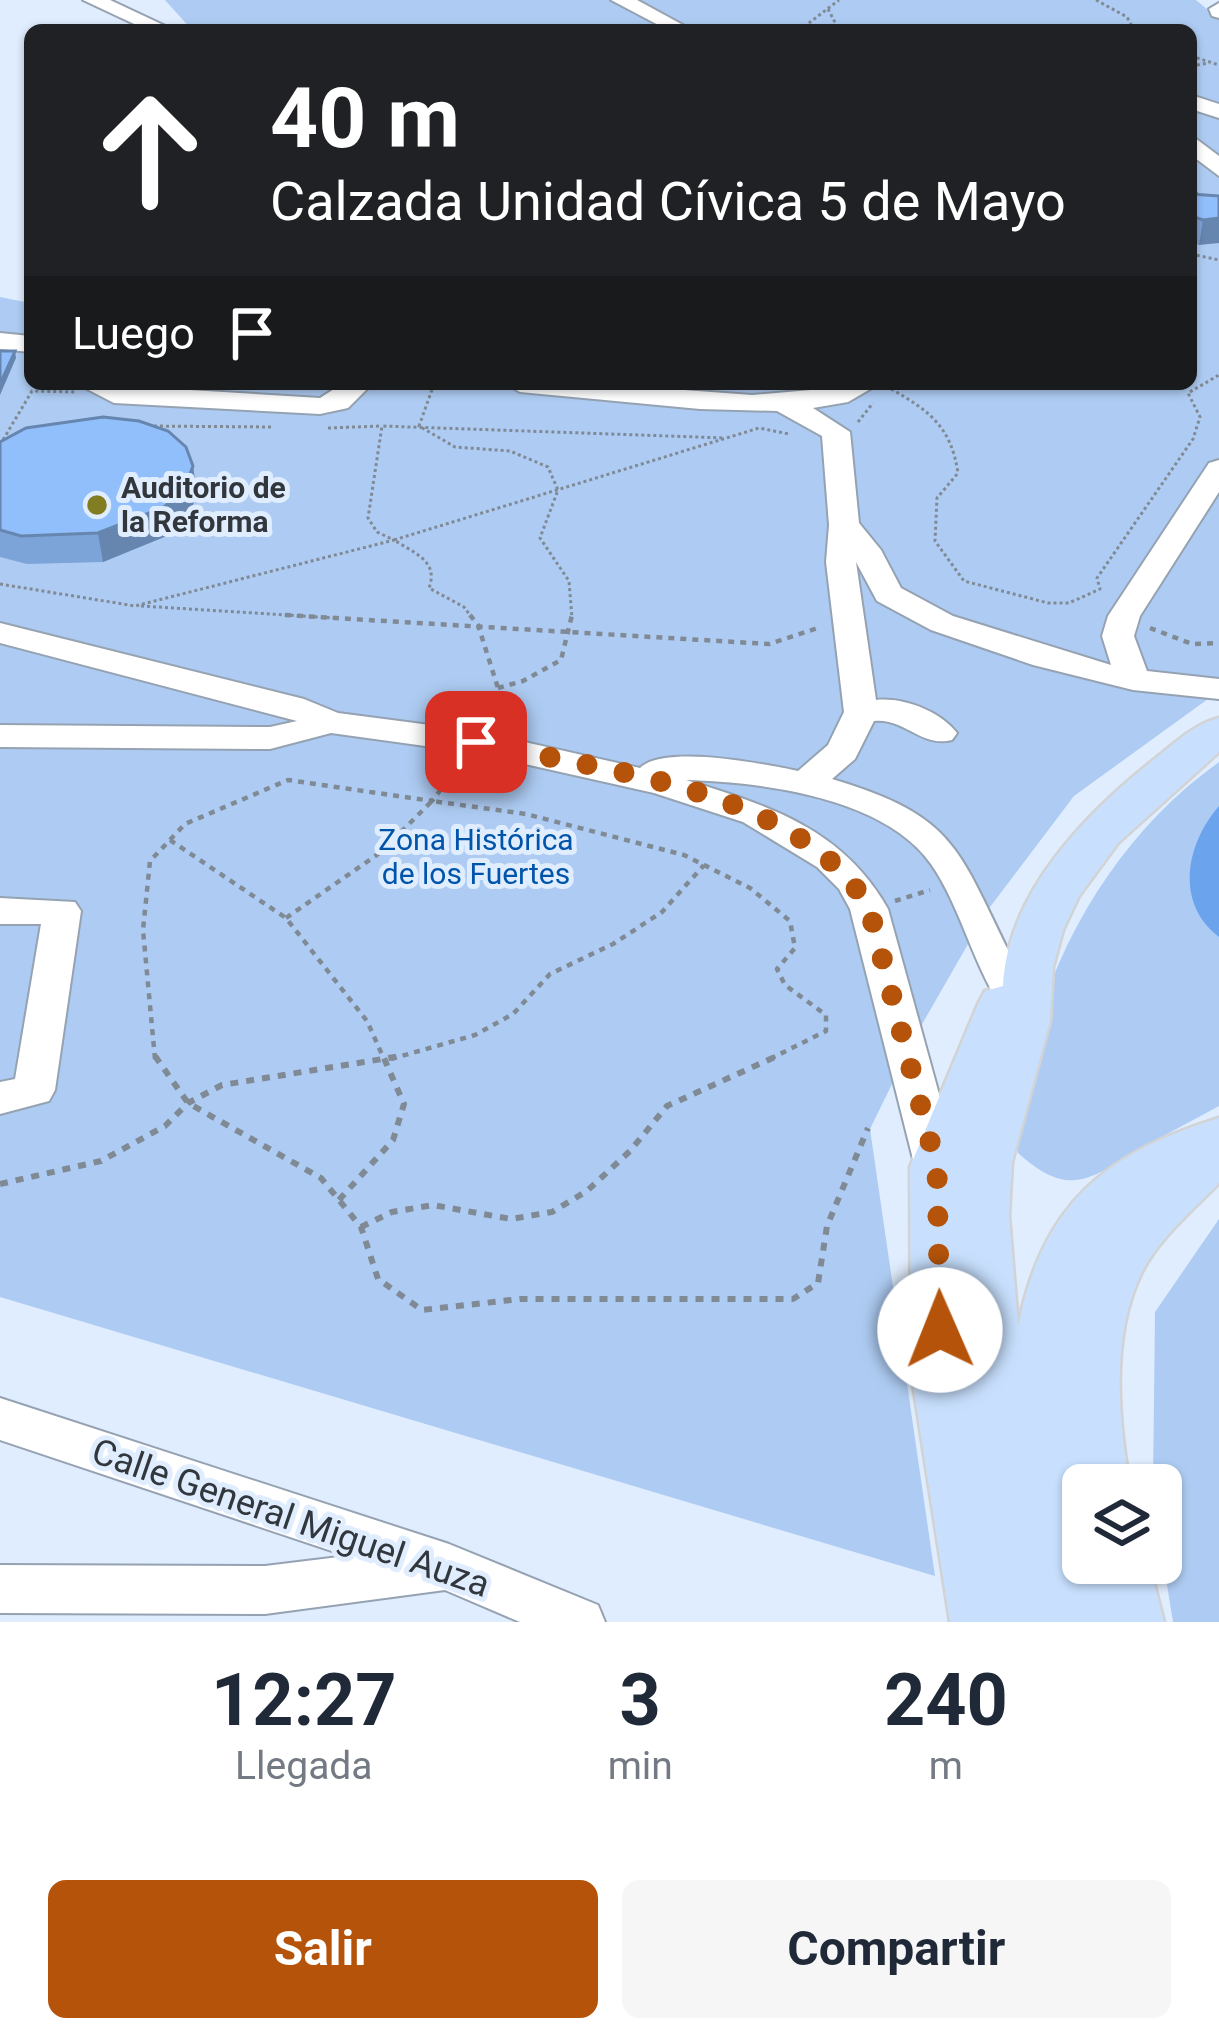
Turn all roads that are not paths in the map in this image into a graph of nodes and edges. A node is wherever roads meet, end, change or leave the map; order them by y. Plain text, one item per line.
1 (93, 0) edge
2 (621, 0) edge
3 (150, 24) edge
4 (671, 24) edge
5 (1197, 148) edge
6 (1219, 169) edge
7 (130, 390) edge
8 (351, 390) edge
9 (597, 390) edge
10 (864, 390) edge
11 (788, 405) junction
12 (1219, 470) edge
13 (844, 525) junction
14 (0, 633) edge
15 (1133, 680) junction
16 (1219, 689) edge
17 (861, 712) junction
18 (331, 723) junction
19 (1219, 731) edge
20 (940, 733) dead end
21 (0, 736) edge
22 (617, 774) junction
23 (802, 785) junction
24 (0, 911) edge
25 (1022, 990) junction
26 (0, 1098) edge
27 (1219, 1138) edge
28 (1219, 1149) edge
29 (961, 1164) junction
30 (0, 1419) edge
31 (1099, 1464) edge
32 (449, 1567) junction
33 (1122, 1584) edge
34 (12, 1599) edge
35 (579, 1622) edge
36 (983, 1622) edge
37 (1043, 1622) edge
38 (1085, 1622) edge
39 (1131, 1622) edge

1 - 3 street
2 - 4 street
5 - 6 street
7 - 8 street
9 - 11 street
10 - 11 street
11 - 13 street
12 - 15 street
13 - 15 street
13 - 17 street
14 - 18 street
15 - 16 street
17 - 20 street
17 - 23 street
18 - 21 street
18 - 22 street
19 - 25 main road
22 - 23 street
22 - 29 street
23 - 25 street
24 - 26 street
25 - 29 main road
27 - 38 main road
28 - 31 main road
29 - 36 main road
29 - 37 main road
30 - 32 street, Calle General Miguel Auza
32 - 34 street
32 - 35 street, Calle General Miguel Auza
33 - 39 main road

